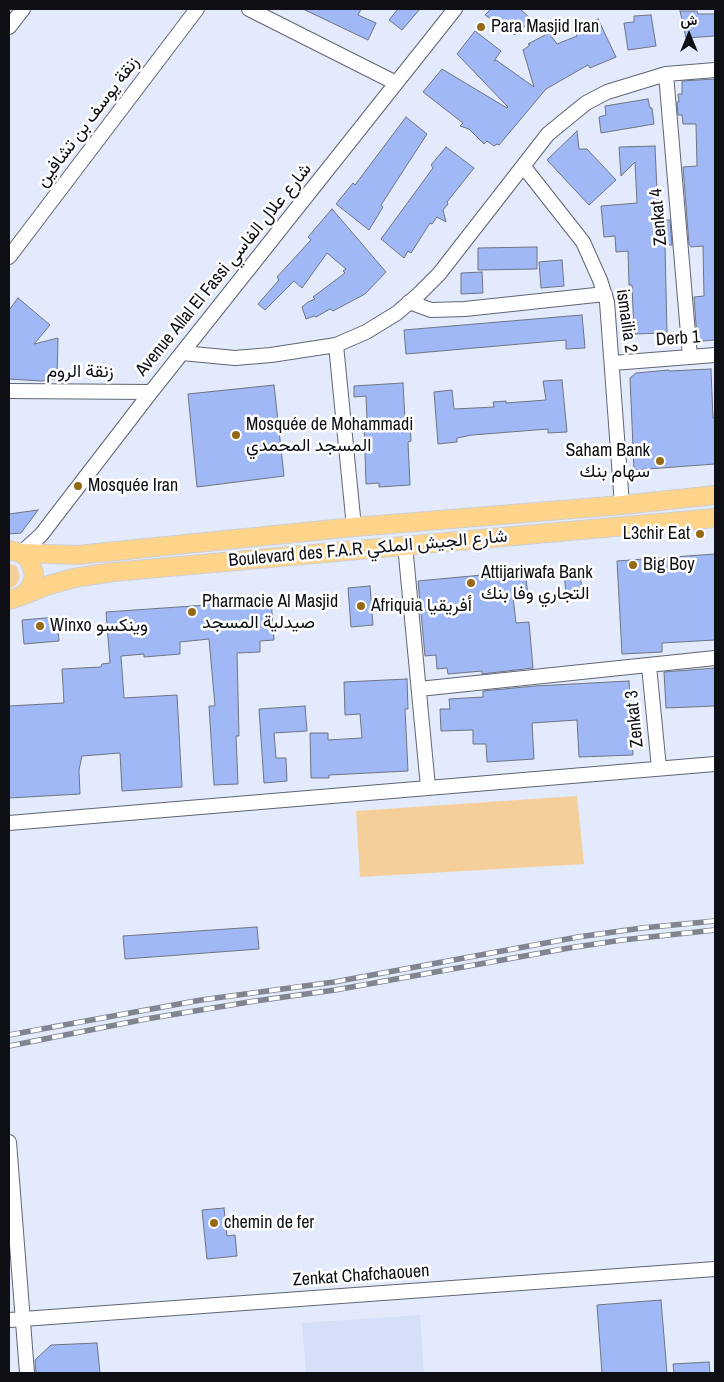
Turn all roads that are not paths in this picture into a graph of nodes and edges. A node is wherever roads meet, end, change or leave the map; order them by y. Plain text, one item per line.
1 (23, 9) edge
2 (197, 9) edge
3 (249, 9) edge
4 (455, 9) edge
5 (9, 27) edge
6 (715, 70) edge
7 (666, 74) junction
8 (396, 83) junction
9 (524, 167) junction
10 (9, 257) edge
11 (605, 294) junction
12 (409, 302) junction
13 (336, 345) junction
14 (182, 353) junction
15 (715, 355) edge
16 (690, 357) junction
17 (613, 363) junction
18 (9, 390) edge
19 (151, 392) junction
20 (715, 496) edge
21 (622, 506) junction
22 (715, 518) edge
23 (354, 527) junction
24 (405, 545) junction
25 (15, 552) edge
26 (16, 598) edge
27 (715, 658) edge
28 (649, 666) junction
29 (419, 689) junction
30 (715, 764) edge
31 (659, 768) junction
32 (428, 787) junction
33 (9, 823) edge
34 (9, 1142) edge
35 (715, 1269) edge
36 (15, 1319) edge
37 (27, 1373) edge

1 - 5 street
2 - 10 street, زنقة يوسف بن تشافين
3 - 8 street
4 - 8 street, Avenue Allal El Fassi شارع علال الفاسي
6 - 7 street
7 - 9 street
7 - 16 street, Zenkat 4
8 - 14 street, Avenue Allal El Fassi شارع علال الفاسي
9 - 11 street, ismailia 2
9 - 12 street
11 - 12 street
11 - 17 street, ismailia 2
12 - 13 street
13 - 14 street
13 - 23 street
14 - 19 street, Avenue Allal El Fassi شارع علال الفاسي
15 - 16 street, Derb 1
16 - 17 street, Derb 1
17 - 21 street, ismailia 2
18 - 19 street, زنقة الروم
19 - 25 street, Avenue Allal El Fassi شارع علال الفاسي
20 - 21 main road, Boulevard des F.A.R شارع الجيش الملكي
21 - 23 main road, Boulevard des F.A.R شارع الجيش الملكي
22 - 24 main road, Boulevard des F.A.R شارع الجيش الملكي
23 - 25 main road, Boulevard des F.A.R شارع الجيش الملكي
24 - 26 main road, Boulevard des F.A.R شارع الجيش الملكي
24 - 29 street
25 - 26 main road, Boulevard des F.A.R شارع الجيش الملكي
27 - 28 street
28 - 29 street
28 - 31 street, Zenkat 3
29 - 32 street
30 - 31 street
31 - 32 street
32 - 33 street
34 - 36 street
35 - 36 street, Zenkat Chafchaouen
36 - 37 street

